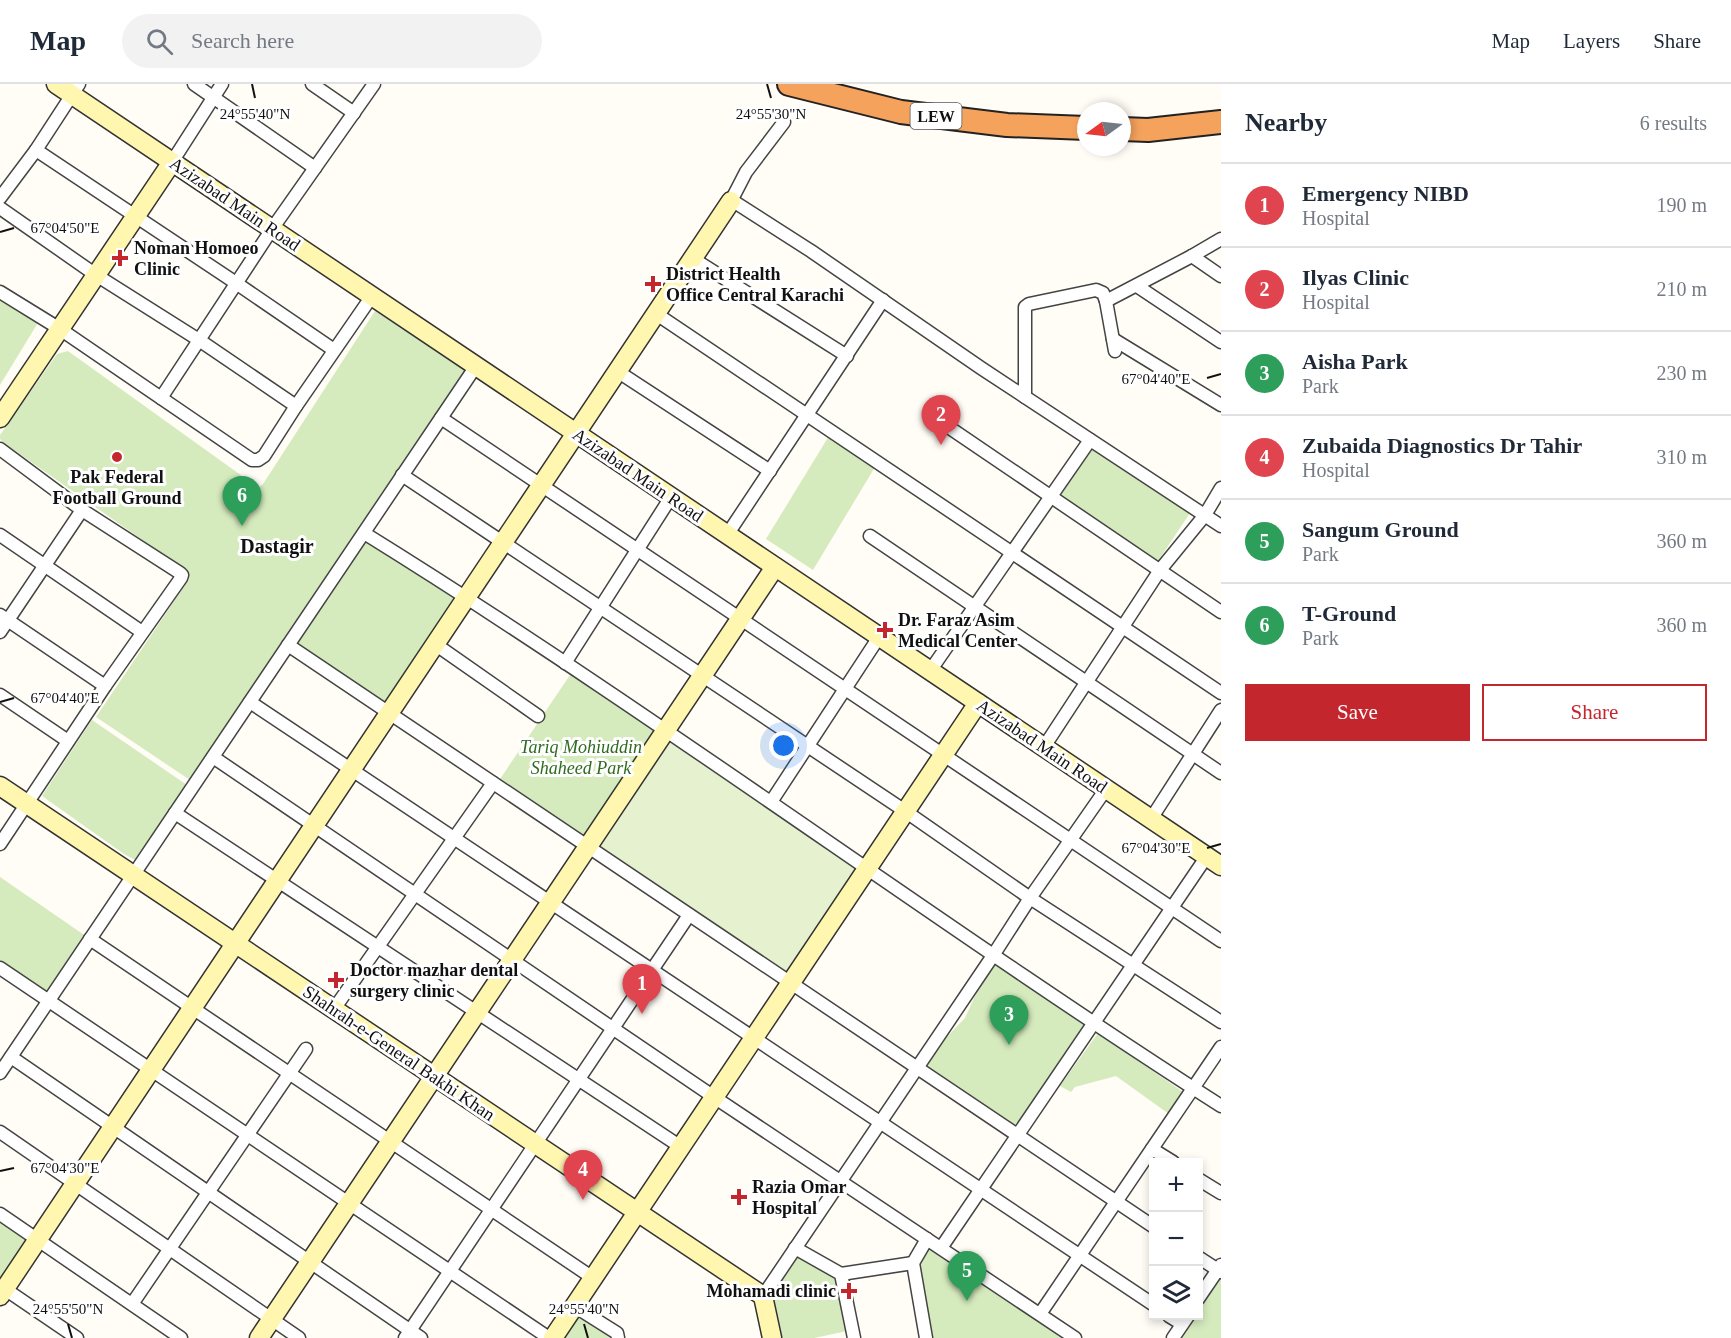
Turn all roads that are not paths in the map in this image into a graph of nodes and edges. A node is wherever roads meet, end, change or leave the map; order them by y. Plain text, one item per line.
1 (56, 84) edge
2 (194, 84) edge
3 (222, 84) edge
4 (312, 84) edge
5 (374, 84) edge
6 (789, 84) edge
7 (76, 89) edge
8 (214, 97) junction
9 (354, 113) junction
10 (784, 122) dead end
11 (1221, 122) edge
12 (1077, 128) edge
13 (1131, 129) edge
14 (36, 150) junction
15 (172, 162) junction
16 (315, 168) junction
17 (0, 198) edge
18 (731, 201) junction
19 (0, 208) edge
20 (135, 216) junction
21 (272, 229) junction
22 (1221, 239) edge
23 (1192, 256) junction
24 (692, 258) junction
25 (96, 275) junction
26 (1221, 276) edge
27 (237, 283) junction
28 (1137, 286) junction
29 (0, 292) edge
30 (372, 296) junction
31 (883, 300) junction
32 (1106, 301) junction
33 (655, 314) junction
34 (60, 329) junction
35 (199, 340) junction
36 (1221, 342) edge
37 (334, 350) junction
38 (847, 356) junction
39 (476, 366) junction
40 (617, 371) junction
41 (1025, 397) junction
42 (161, 398) junction
43 (296, 405) junction
44 (1221, 405) edge
45 (807, 415) junction
46 (0, 418) edge
47 (441, 418) junction
48 (944, 424) dead end
49 (576, 433) junction
50 (1090, 440) junction
51 (0, 449) edge
52 (770, 471) junction
53 (402, 476) junction
54 (541, 485) junction
55 (1221, 488) edge
56 (1051, 496) junction
57 (671, 497) junction
58 (82, 510) junction
59 (1205, 515) junction
60 (1221, 526) edge
61 (364, 533) junction
62 (0, 535) edge
63 (727, 535) junction
64 (870, 536) dead end
65 (503, 542) junction
66 (638, 550) junction
67 (1013, 552) junction
68 (45, 566) junction
69 (775, 567) junction
70 (1160, 570) junction
71 (466, 597) junction
72 (975, 607) junction
73 (601, 608) junction
74 (1221, 612) edge
75 (4, 617) edge
76 (740, 619) junction
77 (1123, 626) junction
78 (0, 632) edge
79 (142, 632) junction
80 (879, 637) junction
81 (435, 644) junction
82 (288, 645) junction
83 (565, 663) junction
84 (930, 671) junction
85 (702, 675) junction
86 (1086, 682) junction
87 (105, 686) junction
88 (845, 689) junction
89 (1221, 693) edge
90 (0, 695) edge
91 (250, 702) junction
92 (978, 703) junction
93 (1221, 710) edge
94 (389, 713) junction
95 (538, 716) dead end
96 (665, 731) junction
97 (68, 741) junction
98 (807, 746) junction
99 (1044, 747) junction
100 (1192, 754) junction
101 (943, 755) junction
102 (213, 757) junction
103 (351, 769) junction
104 (1221, 773) edge
105 (493, 783) junction
106 (0, 786) edge
107 (1106, 789) junction
108 (771, 802) junction
109 (27, 804) junction
110 (905, 811) junction
111 (175, 813) junction
112 (1151, 819) junction
113 (314, 825) junction
114 (454, 838) junction
115 (1071, 841) junction
116 (0, 844) edge
117 (587, 847) junction
118 (1214, 861) edge
119 (867, 868) junction
120 (133, 875) junction
121 (278, 880) junction
122 (415, 894) junction
123 (1030, 898) junction
124 (550, 902) junction
125 (1172, 908) junction
126 (689, 915) junction
127 (90, 939) junction
128 (1221, 941) edge
129 (235, 943) junction
130 (378, 946) junction
131 (994, 954) junction
132 (512, 960) junction
133 (1134, 964) junction
134 (0, 968) edge
135 (652, 970) junction
136 (790, 983) junction
137 (49, 1000) junction
138 (192, 1008) junction
139 (334, 1009) junction
140 (477, 1012) junction
141 (1095, 1022) junction
142 (1221, 1022) edge
143 (613, 1028) junction
144 (754, 1038) junction
145 (1221, 1047) edge
146 (306, 1049) dead end
147 (11, 1057) junction
148 (917, 1068) junction
149 (151, 1070) junction
150 (0, 1073) edge
151 (290, 1074) junction
152 (434, 1076) junction
153 (578, 1079) junction
154 (1193, 1088) junction
155 (714, 1097) junction
156 (1221, 1106) edge
157 (880, 1123) junction
158 (113, 1127) junction
159 (0, 1132) edge
160 (248, 1135) junction
161 (1018, 1136) junction
162 (390, 1142) junction
163 (535, 1144) junction
164 (681, 1147) junction
165 (1152, 1149) junction
166 (1167, 1158) edge
167 (841, 1181) junction
168 (1203, 1182) edge
169 (75, 1184) junction
170 (981, 1190) junction
171 (208, 1193) junction
172 (1221, 1193) edge
173 (1116, 1202) junction
174 (349, 1203) junction
175 (491, 1210) junction
176 (637, 1212) junction
177 (0, 1214) edge
178 (1149, 1224) edge
179 (927, 1239) junction
180 (38, 1240) junction
181 (795, 1248) junction
182 (941, 1248) junction
183 (170, 1249) junction
184 (1080, 1256) junction
185 (1203, 1260) edge
186 (309, 1262) junction
187 (913, 1263) junction
188 (1220, 1269) edge
189 (450, 1271) junction
190 (841, 1274) junction
191 (593, 1278) junction
192 (1203, 1292) edge
193 (2, 1293) edge
194 (763, 1296) junction
195 (1149, 1302) edge
196 (132, 1304) junction
197 (574, 1306) junction
198 (1040, 1314) junction
199 (271, 1319) junction
200 (1185, 1320) edge
201 (408, 1334) edge
202 (77, 1338) edge
203 (181, 1338) edge
204 (259, 1338) edge
205 (299, 1338) edge
206 (421, 1338) edge
207 (551, 1338) edge
208 (618, 1338) edge
209 (772, 1338) edge
210 (854, 1338) edge
211 (926, 1338) edge
212 (1075, 1338) edge
213 (1173, 1338) edge

1 - 7 street, Azizabad Main Road
2 - 8 street
3 - 8 street
4 - 9 street
5 - 9 street
6 - 12 highway, LEW
7 - 14 street
7 - 15 street, Azizabad Main Road
8 - 15 street
8 - 16 street
9 - 16 street
10 - 18 street
11 - 13 highway
14 - 17 street
14 - 20 street
15 - 20 street
15 - 21 street, Azizabad Main Road
16 - 21 street
18 - 24 street
18 - 31 street
19 - 25 street
20 - 25 street
20 - 27 street
21 - 27 street
21 - 30 street, Azizabad Main Road
22 - 23 street
23 - 26 street
23 - 28 street
24 - 33 street
24 - 38 street
25 - 34 street
25 - 35 street
27 - 35 street
27 - 37 street
28 - 32 street
28 - 36 street
29 - 34 street
30 - 37 street
30 - 39 street, Azizabad Main Road
31 - 38 street
31 - 41 street
32 - 41 street
32 - 44 street
33 - 40 street
33 - 45 street
34 - 42 street
34 - 46 street
35 - 42 street
35 - 43 street
37 - 43 street
38 - 45 street
39 - 47 street
39 - 49 street, Azizabad Main Road
40 - 49 street
40 - 52 street
41 - 50 street
42 - 43 street
45 - 52 street
45 - 67 street
47 - 53 street
47 - 54 street
48 - 56 street
49 - 54 street
49 - 57 street, Azizabad Main Road
50 - 56 street
50 - 59 street
51 - 58 street
52 - 63 street
53 - 61 street
53 - 65 street
54 - 65 street
54 - 66 street
55 - 59 street
56 - 67 street
56 - 70 street
57 - 63 street, Azizabad Main Road
57 - 66 street
58 - 68 street
58 - 79 street
59 - 60 street
59 - 70 street
61 - 71 street
61 - 82 street
62 - 68 street
63 - 69 street, Azizabad Main Road
64 - 72 street
65 - 71 street
65 - 73 street
66 - 73 street
66 - 76 street
67 - 72 street
67 - 77 street
68 - 75 street
68 - 79 street
69 - 76 street
69 - 80 street, Azizabad Main Road
70 - 74 street
70 - 77 street
71 - 81 street
71 - 83 street
72 - 84 street
72 - 86 street
73 - 83 street
73 - 85 street
75 - 78 street
75 - 87 street
76 - 85 street
76 - 88 street
77 - 86 street
77 - 89 street
79 - 87 street
80 - 84 street, Azizabad Main Road
80 - 88 street
81 - 94 street
81 - 95 street
82 - 91 street
82 - 94 street
83 - 96 street
84 - 92 street, Azizabad Main Road
85 - 96 street
85 - 98 street
86 - 99 street
86 - 100 street
87 - 97 street
88 - 98 street
88 - 101 street
90 - 97 street
91 - 102 street
91 - 103 street
92 - 99 street, Azizabad Main Road
92 - 101 street
93 - 100 street
94 - 103 street
94 - 105 street
96 - 108 street
96 - 117 street
97 - 109 street
98 - 108 street
98 - 110 street
99 - 107 street, Azizabad Main Road
100 - 104 street
100 - 112 street
101 - 110 street
101 - 115 street
102 - 111 street
102 - 113 street
103 - 113 street
103 - 114 street
105 - 114 street
105 - 117 street
106 - 109 street, Shahrah-e-General Bakhi Khan
107 - 112 street, Azizabad Main Road
107 - 115 street
108 - 119 street
109 - 116 street
109 - 120 street, Shahrah-e-General Bakhi Khan
110 - 119 street
110 - 123 street
111 - 120 street
111 - 121 street
112 - 118 street, Azizabad Main Road
113 - 121 street
113 - 122 street
114 - 122 street
114 - 124 street
115 - 123 street
115 - 125 street
117 - 124 street
117 - 126 street
118 - 125 street
119 - 131 street
119 - 136 street
120 - 127 street
120 - 129 street, Shahrah-e-General Bakhi Khan
121 - 129 street
121 - 130 street
122 - 130 street
122 - 132 street
123 - 131 street
123 - 133 street
124 - 132 street
124 - 135 street
125 - 128 street
125 - 133 street
126 - 135 street
126 - 136 street
127 - 137 street
127 - 138 street
129 - 138 street
129 - 139 street, Shahrah-e-General Bakhi Khan
130 - 139 street
130 - 140 street
131 - 141 street
131 - 148 street
132 - 140 street
132 - 143 street
133 - 141 street
133 - 142 street
134 - 137 street
135 - 143 street
135 - 144 street
136 - 144 street
136 - 148 street
137 - 147 street
137 - 149 street
138 - 149 street
138 - 151 street
139 - 152 street, Shahrah-e-General Bakhi Khan
140 - 152 street
140 - 153 street
141 - 154 street
141 - 161 street
143 - 153 street
143 - 155 street
144 - 155 street
144 - 157 street
145 - 154 street
146 - 151 street
147 - 150 street
147 - 158 street
148 - 157 street
148 - 161 street
149 - 158 street
149 - 160 street
151 - 160 street
151 - 162 street
152 - 162 street
152 - 163 street, Shahrah-e-General Bakhi Khan
153 - 163 street
153 - 164 street
154 - 156 street
154 - 165 street
155 - 164 street
155 - 167 street
157 - 167 street
157 - 170 street
158 - 169 street
158 - 171 street
159 - 169 street
160 - 171 street
160 - 174 street
161 - 170 street
161 - 173 street
162 - 174 street
162 - 175 street
163 - 175 street
163 - 176 street, Shahrah-e-General Bakhi Khan
164 - 176 street
165 - 166 street
165 - 173 street
167 - 179 street
167 - 181 street
168 - 172 street
169 - 180 street
169 - 183 street
170 - 182 street
170 - 184 street
171 - 183 street
171 - 186 street
173 - 178 street
173 - 184 street
174 - 186 street
174 - 189 street
175 - 189 street
175 - 191 street
176 - 191 street
176 - 194 street, Shahrah-e-General Bakhi Khan
177 - 180 street
179 - 182 street
179 - 187 street
180 - 193 street
180 - 196 street
181 - 190 street
181 - 194 street
182 - 198 street
183 - 196 street
183 - 199 street
184 - 195 street
184 - 198 street
185 - 188 street
186 - 199 street
186 - 201 street
187 - 190 street
187 - 211 street
188 - 192 street
189 - 201 street
189 - 207 street
190 - 210 street
191 - 197 street
193 - 202 street
194 - 209 street
196 - 203 street
197 - 207 street
197 - 208 street
198 - 212 street
199 - 204 street
199 - 205 street
200 - 213 street
201 - 206 street

